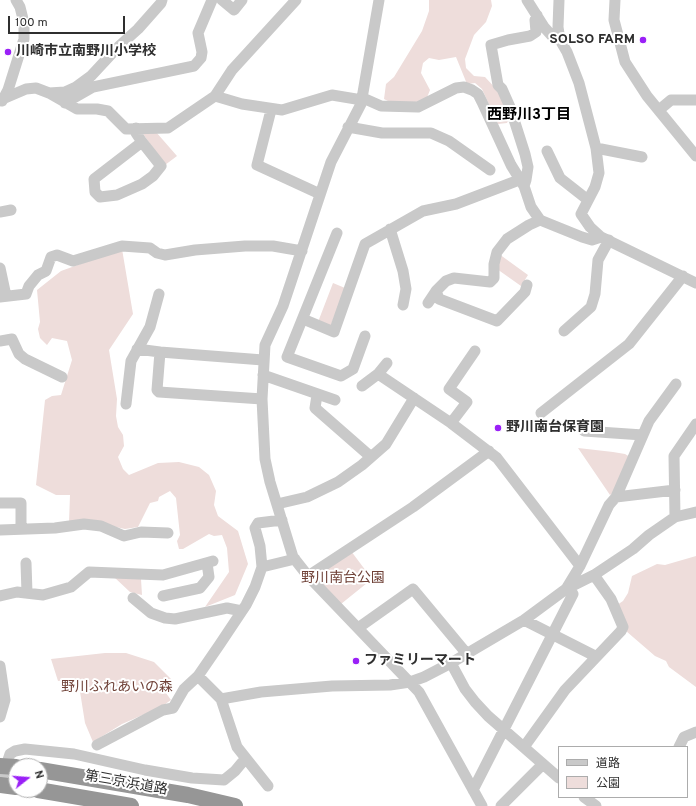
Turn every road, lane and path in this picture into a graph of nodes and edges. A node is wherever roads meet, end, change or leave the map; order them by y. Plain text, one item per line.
1 (16, 0) edge
2 (162, 0) edge
3 (212, 0) edge
4 (222, 0) edge
5 (242, 0) edge
6 (296, 0) edge
7 (379, 0) edge
8 (527, 0) edge
9 (559, 0) edge
10 (614, 0) edge
11 (537, 15) junction
12 (560, 40) junction
13 (49, 93) junction
14 (215, 96) junction
15 (362, 99) junction
16 (2, 100) edge
17 (696, 100) edge
18 (64, 103) junction
19 (271, 110) junction
20 (659, 110) junction
21 (348, 127) junction
22 (136, 128) junction
23 (142, 142) junction
24 (596, 148) junction
25 (547, 151) dead end
26 (696, 156) edge
27 (642, 157) dead end
28 (490, 170) dead end
29 (521, 183) junction
30 (320, 194) junction
31 (588, 200) junction
32 (540, 220) junction
33 (390, 229) junction
34 (337, 232) dead end
35 (605, 238) junction
36 (302, 251) junction
37 (0, 268) edge
38 (683, 276) junction
39 (696, 283) edge
40 (528, 285) dead end
41 (436, 291) junction
42 (159, 294) dead end
43 (3, 297) edge
44 (428, 303) dead end
45 (403, 305) dead end
46 (303, 319) junction
47 (564, 331) dead end
48 (0, 341) edge
49 (367, 341) dead end
50 (137, 349) junction
51 (475, 350) dead end
52 (160, 352) junction
53 (263, 360) junction
54 (387, 363) dead end
55 (378, 374) junction
56 (263, 375) junction
57 (62, 377) dead end
58 (676, 384) dead end
59 (362, 386) dead end
60 (317, 395) junction
61 (414, 398) junction
62 (262, 399) junction
63 (335, 400) dead end
64 (126, 404) dead end
65 (541, 413) dead end
66 (451, 423) junction
67 (696, 424) edge
68 (584, 431) dead end
69 (643, 435) junction
70 (489, 451) junction
71 (371, 457) junction
72 (675, 490) junction
73 (616, 497) junction
74 (0, 503) edge
75 (277, 504) junction
76 (696, 512) edge
77 (675, 517) junction
78 (282, 520) junction
79 (21, 529) junction
80 (0, 530) edge
81 (168, 533) dead end
82 (295, 559) junction
83 (26, 563) dead end
84 (580, 566) junction
85 (262, 567) junction
86 (594, 575) junction
87 (308, 576) junction
88 (570, 592) junction
89 (26, 593) junction
90 (0, 596) edge
91 (163, 596) dead end
92 (133, 598) dead end
93 (242, 611) junction
94 (524, 620) junction
95 (358, 628) junction
96 (553, 635) junction
97 (467, 654) junction
98 (595, 656) junction
99 (451, 663) junction
100 (0, 666) edge
101 (198, 676) junction
102 (410, 682) junction
103 (221, 699) junction
104 (0, 717) edge
105 (504, 729) junction
106 (696, 732) edge
107 (97, 745) dead end
108 (680, 746) edge
109 (524, 747) junction
110 (245, 759) junction
111 (543, 764) junction
112 (48, 771) edge
113 (558, 777) edge
114 (0, 785) edge
115 (268, 786) dead end
116 (473, 790) junction
117 (48, 792) edge
118 (585, 798) edge
119 (131, 806) edge
120 (235, 806) edge
121 (482, 806) edge
122 (501, 806) edge
123 (596, 806) edge

1 - 16 street
2 - 13 street
3 - 18 street
4 - 5 street
6 - 14 street
7 - 15 street
8 - 11 street
9 - 12 street
10 - 20 street
11 - 12 street
11 - 29 street
12 - 24 street
13 - 16 street
13 - 18 street
14 - 19 street
14 - 22 street
15 - 19 street
15 - 21 street
15 - 29 street
17 - 20 street
18 - 22 street
19 - 30 street
20 - 26 street
21 - 28 street
21 - 30 street
22 - 23 street
23 - 23 street
24 - 27 street
24 - 31 street
25 - 31 street
29 - 32 street
29 - 33 street
30 - 36 street
31 - 35 street
32 - 35 street
32 - 41 street
33 - 45 street
33 - 46 street
34 - 46 street
35 - 38 street
35 - 47 street
36 - 43 street
36 - 53 street
37 - 43 street
38 - 39 street
38 - 65 street
40 - 41 street
41 - 44 street
42 - 50 street
46 - 49 street
48 - 57 street
50 - 52 street
50 - 64 street
51 - 66 street
52 - 53 street
52 - 62 street
53 - 56 street
54 - 55 street
55 - 59 street
55 - 61 street
56 - 60 street
56 - 62 street
58 - 69 street
60 - 63 street
60 - 71 street
61 - 66 street
61 - 71 street
62 - 75 street
66 - 70 street
67 - 72 street
68 - 69 street
69 - 73 street
70 - 84 street
70 - 87 street
71 - 75 street
72 - 73 street
72 - 77 street
73 - 84 street
74 - 79 street
75 - 78 street
76 - 77 street
77 - 86 street
78 - 82 street
78 - 85 street
79 - 80 street
79 - 81 street
82 - 85 street
82 - 87 street
83 - 89 street
84 - 88 street
85 - 93 street
86 - 88 street
86 - 98 street
87 - 95 street
88 - 94 street
88 - 96 street
89 - 90 street
89 - 91 street
92 - 93 street
93 - 101 street
94 - 96 street
94 - 97 street
95 - 97 street
95 - 102 street
96 - 98 street
96 - 105 street
97 - 99 street
98 - 109 street
99 - 102 street
99 - 105 street
100 - 104 street
101 - 103 street
101 - 107 street
102 - 103 street
102 - 116 street
103 - 110 street
105 - 109 street
105 - 116 street
106 - 108 street
109 - 111 street
110 - 114 street
110 - 115 street
111 - 113 street
111 - 122 street
112 - 120 highway, 第三京浜道路
116 - 121 street
117 - 119 highway, 第三京浜道路
118 - 123 street

